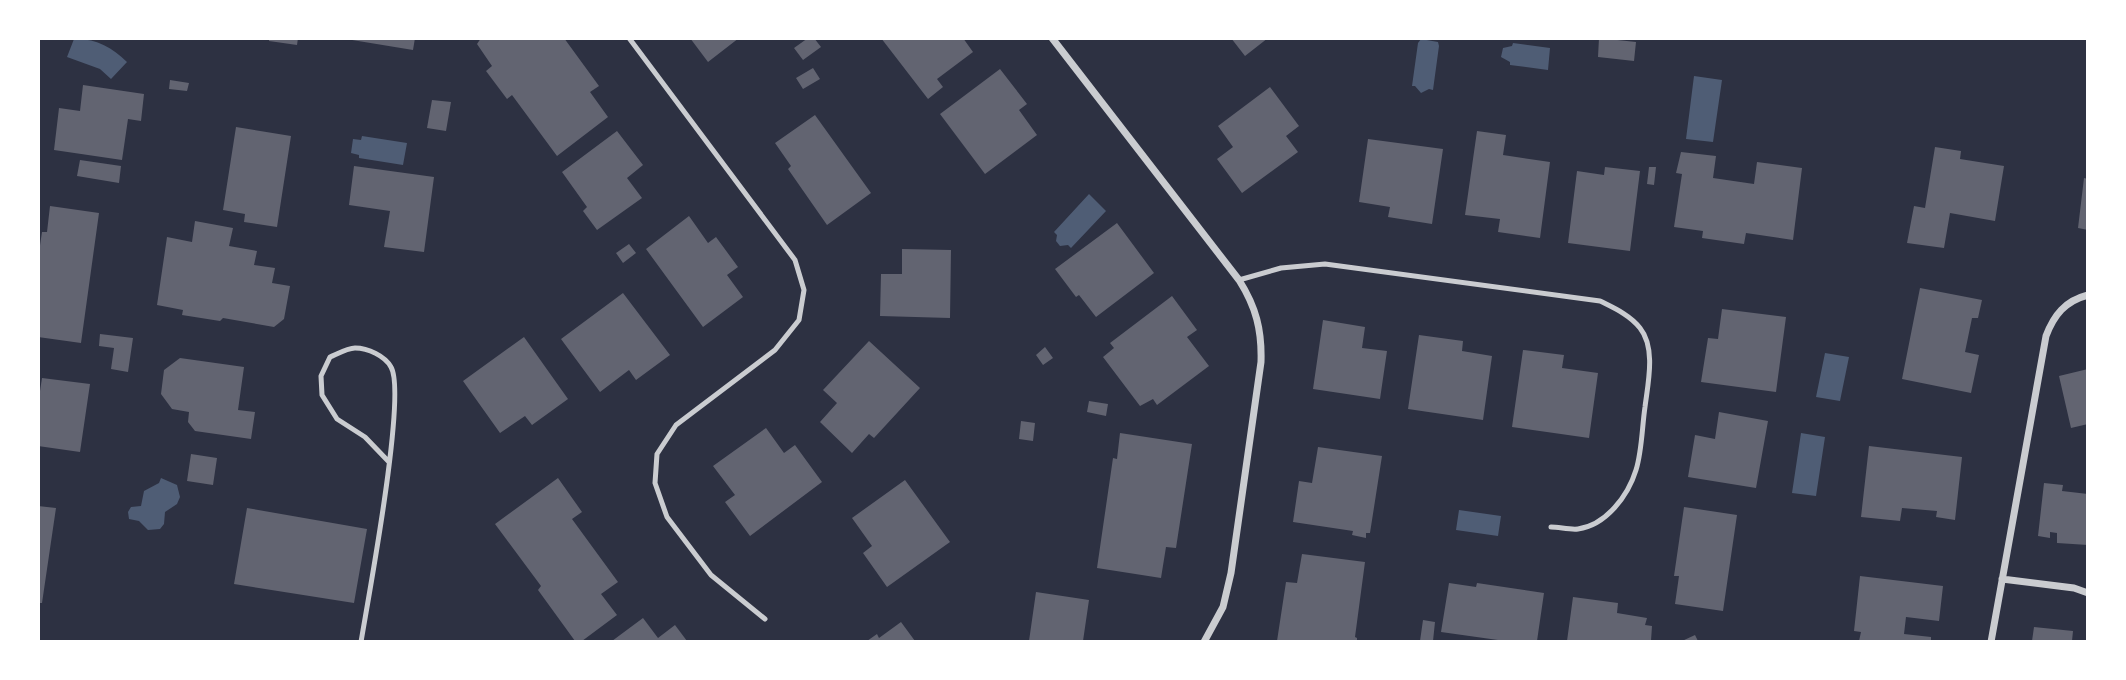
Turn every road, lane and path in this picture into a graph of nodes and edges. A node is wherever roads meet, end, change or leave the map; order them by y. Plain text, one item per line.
1 (629, 38) edge
2 (1052, 38) edge
3 (1239, 281) junction
4 (2088, 295) edge
5 (389, 462) junction
6 (1551, 527) dead end
7 (2001, 579) junction
8 (2088, 593) edge
9 (765, 619) dead end
10 (361, 642) edge
11 (1204, 642) edge
12 (1991, 642) edge

1 - 9 lane
2 - 3 street
3 - 6 lane
3 - 11 street
4 - 7 street
5 - 5 lane
5 - 10 lane
7 - 8 street
7 - 12 street

